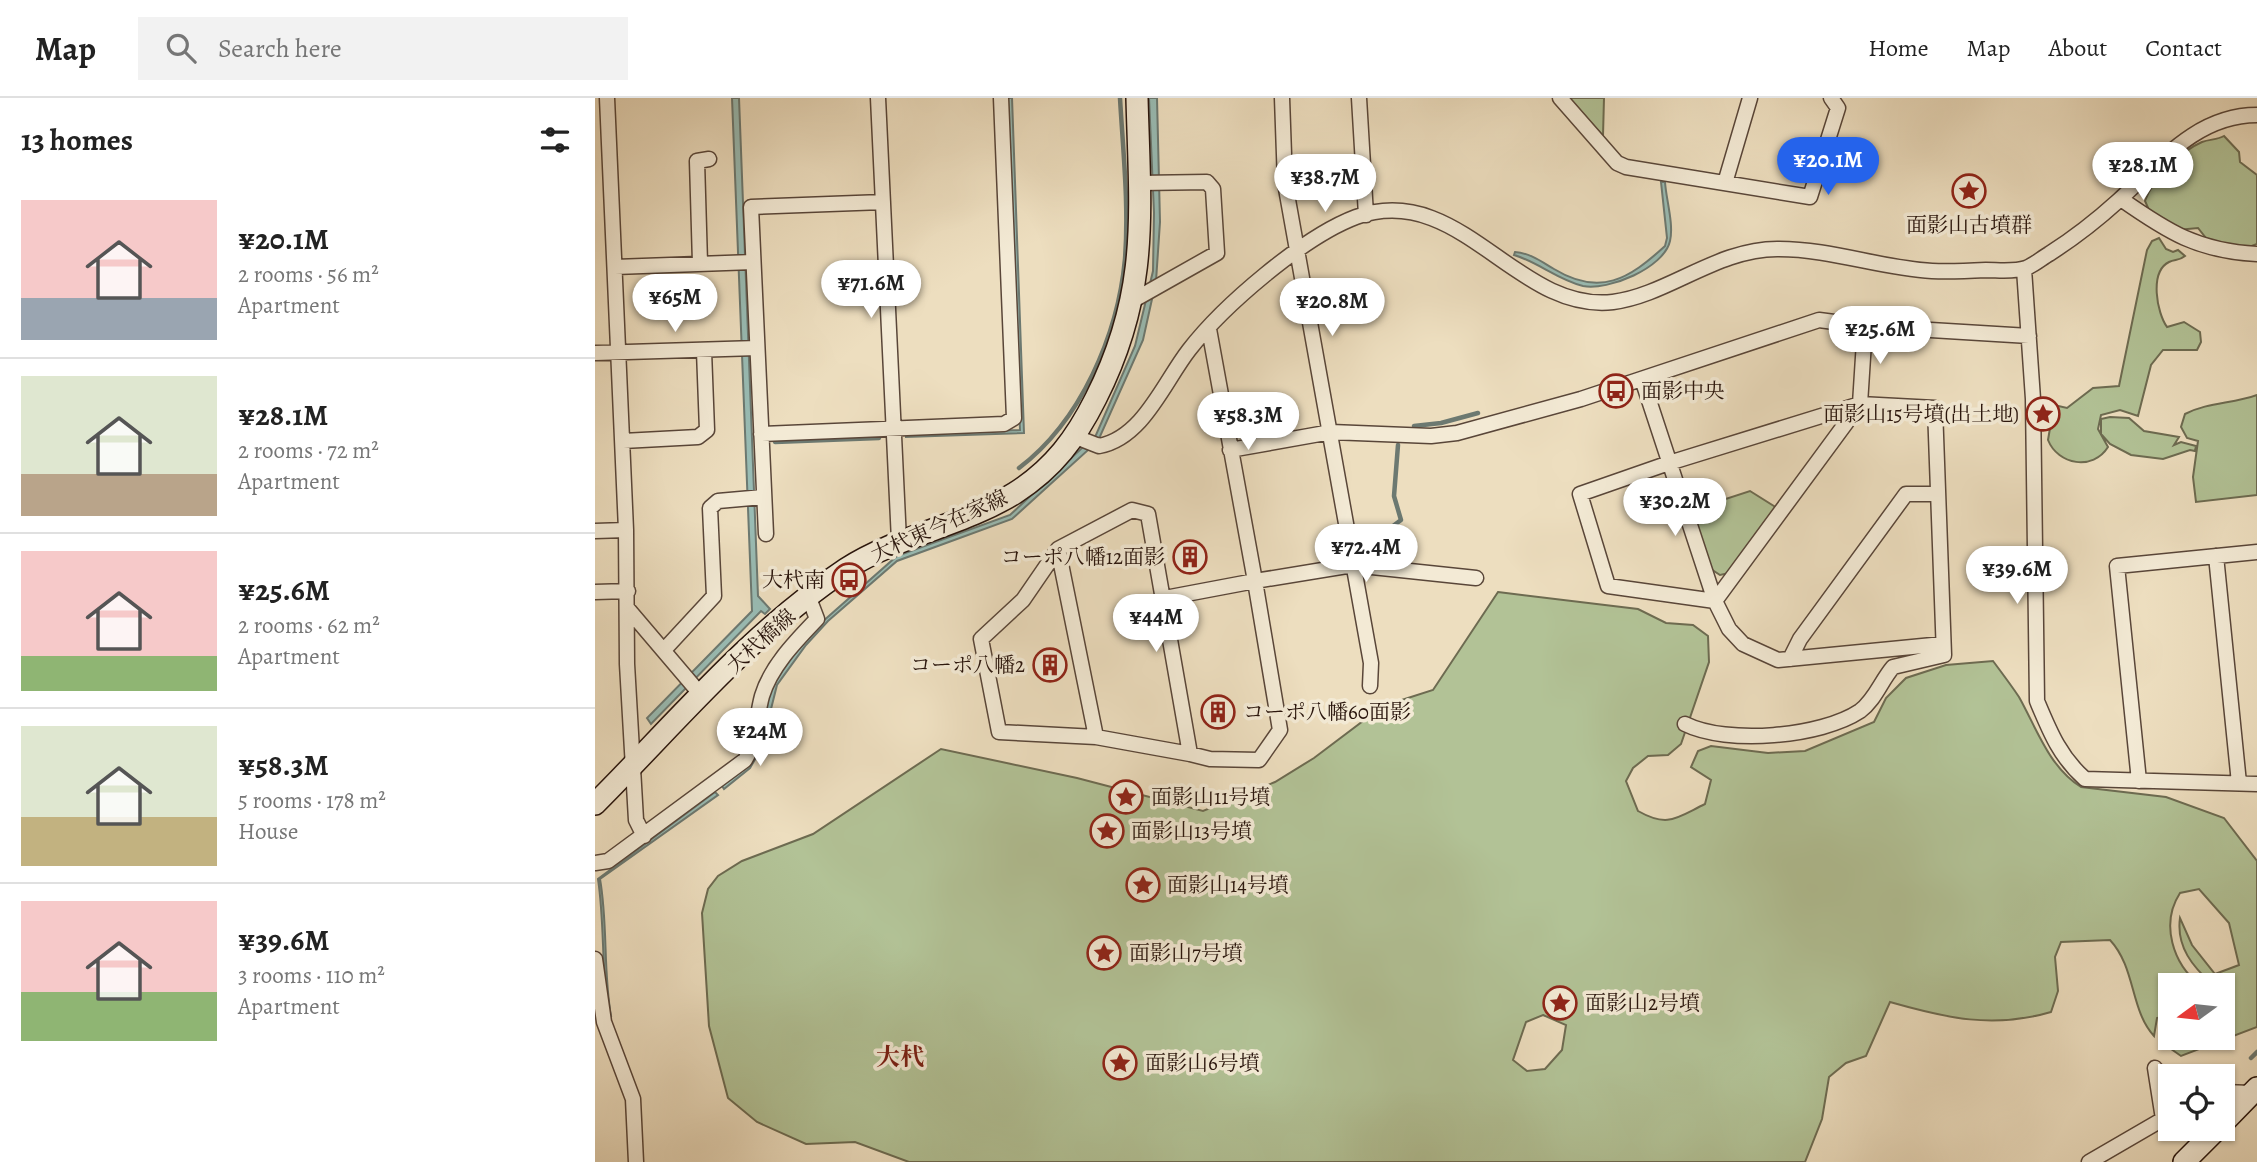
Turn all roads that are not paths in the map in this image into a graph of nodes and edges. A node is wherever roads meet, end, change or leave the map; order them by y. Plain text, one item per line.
1 (607, 98) edge
2 (878, 98) edge
3 (1001, 98) edge
4 (1137, 98) edge
5 (1282, 98) edge
6 (1359, 98) edge
7 (1560, 98) edge
8 (1750, 98) edge
9 (1831, 98) edge
10 (2257, 115) edge
11 (709, 159) dead end
12 (1151, 183) junction
13 (1725, 183) junction
14 (611, 186) junction
15 (595, 187) edge
16 (2121, 199) junction
17 (883, 202) junction
18 (1366, 215) junction
19 (1300, 250) junction
20 (2257, 254) edge
21 (753, 262) junction
22 (700, 264) junction
23 (615, 267) junction
24 (2024, 269) junction
25 (1132, 301) junction
26 (1865, 326) junction
27 (1209, 329) junction
28 (2029, 336) junction
29 (757, 348) junction
30 (704, 351) junction
31 (595, 353) edge
32 (618, 353) junction
33 (1642, 379) junction
34 (1860, 404) junction
35 (893, 428) junction
36 (1331, 432) junction
37 (761, 434) junction
38 (1076, 437) junction
39 (623, 440) junction
40 (1230, 450) junction
41 (1669, 463) junction
42 (1938, 494) junction
43 (763, 497) junction
44 (626, 530) junction
45 (595, 531) edge
46 (766, 534) dead end
47 (899, 541) junction
48 (1058, 549) junction
49 (2257, 552) edge
50 (2216, 556) junction
51 (1353, 565) junction
52 (1476, 578) dead end
53 (1255, 581) junction
54 (628, 591) junction
55 (595, 592) edge
56 (809, 598) junction
57 (1165, 598) junction
58 (1715, 601) junction
59 (628, 609) junction
60 (1943, 644) junction
61 (664, 650) junction
62 (1790, 659) junction
63 (1370, 686) dead end
64 (702, 696) junction
65 (1685, 724) dead end
66 (1096, 737) junction
67 (1190, 754) junction
68 (634, 765) junction
69 (2139, 781) junction
70 (2239, 783) junction
71 (2257, 784) edge
72 (595, 804) edge
73 (645, 836) junction
74 (595, 863) edge
75 (595, 959) edge
76 (2155, 1068) dead end
77 (2158, 1080) edge
78 (2254, 1091) edge
79 (2235, 1092) edge
80 (2235, 1111) edge
81 (2158, 1122) edge
82 (2206, 1141) edge
83 (2190, 1159) edge
84 (636, 1162) edge
85 (2089, 1162) edge

1 - 14 street
2 - 17 street
3 - 35 street
4 - 12 street, 大杙東今在家線
5 - 19 street
6 - 18 street
7 - 13 street
8 - 13 street
9 - 13 street
10 - 16 street
11 - 22 street
12 - 25 street, 大杙東今在家線
12 - 25 street
14 - 15 street
14 - 23 street
16 - 20 street
16 - 24 street
17 - 21 street
17 - 35 street
18 - 19 street
18 - 24 street
19 - 27 street
19 - 36 street
21 - 22 street
21 - 29 street
22 - 23 street
23 - 32 street
24 - 28 street
25 - 38 street, 大杙東今在家線
26 - 28 street
26 - 33 street
26 - 34 street
27 - 38 street
27 - 40 street
28 - 69 street
29 - 30 street
29 - 37 street
30 - 32 street
30 - 39 street
31 - 32 street
32 - 39 street
33 - 36 street
33 - 41 street
34 - 41 street
34 - 42 street
34 - 58 street
35 - 37 street
35 - 47 street
36 - 40 street
36 - 51 street
37 - 43 street
38 - 47 street, 大杙東今在家線
39 - 44 street
40 - 53 street
41 - 58 street
41 - 58 street
42 - 60 street
42 - 62 street
43 - 46 street
43 - 61 street
44 - 45 street
44 - 54 street
47 - 56 street, 大杙東今在家線
48 - 57 street
48 - 66 street
48 - 66 street
49 - 50 street
50 - 69 street
50 - 70 street
51 - 52 street
51 - 53 street
51 - 63 street
53 - 57 street
53 - 67 street
54 - 55 street
54 - 59 street
56 - 64 street, 大杙橋線
56 - 73 street
57 - 67 street
58 - 62 street
59 - 61 street
59 - 68 street
60 - 62 street
60 - 65 street
61 - 64 street
64 - 68 street, 大杙橋線
66 - 67 street
68 - 72 street, 大杙橋線
68 - 73 street
69 - 70 street
70 - 71 street
73 - 74 street
75 - 84 street
76 - 77 street
78 - 79 street
78 - 80 street
81 - 85 street
82 - 83 street

